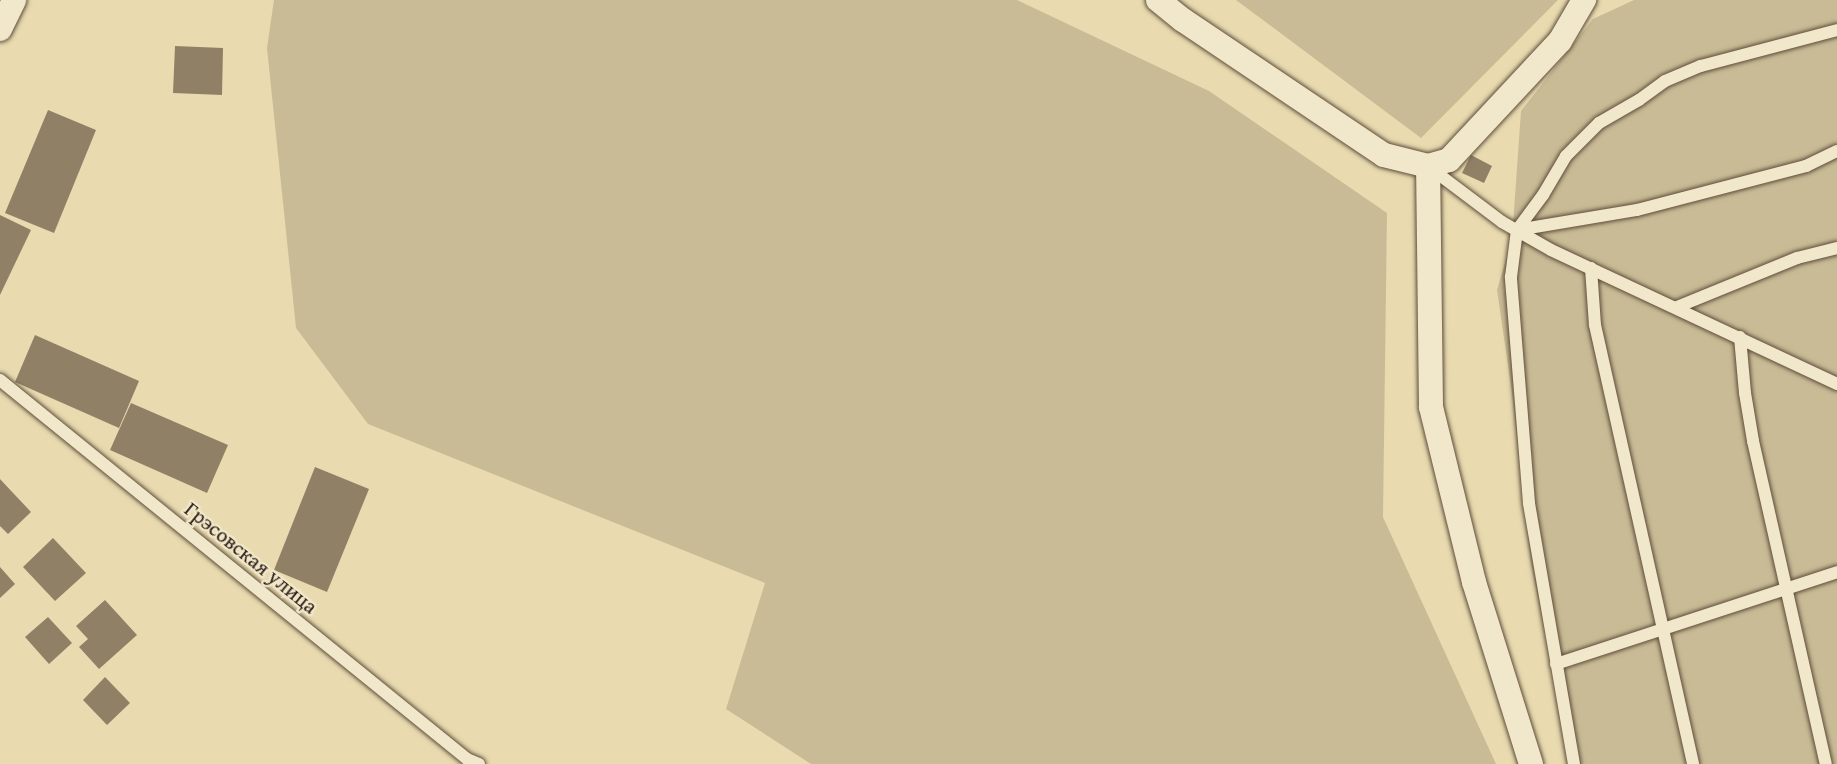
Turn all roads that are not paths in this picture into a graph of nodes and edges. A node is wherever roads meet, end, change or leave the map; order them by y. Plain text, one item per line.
1 (14, 0) edge
2 (1158, 0) edge
3 (1584, 0) edge
4 (0, 29) edge
5 (1837, 30) edge
6 (1837, 151) edge
7 (1428, 166) junction
8 (1517, 230) junction
9 (1837, 248) edge
10 (1591, 268) junction
11 (1677, 307) junction
12 (1740, 338) junction
13 (0, 380) edge
14 (1837, 384) edge
15 (1837, 572) edge
16 (1786, 590) junction
17 (1662, 629) junction
18 (1557, 664) junction
19 (479, 764) edge
20 (1531, 764) edge
21 (1574, 764) edge
22 (1693, 764) edge
23 (1826, 764) edge

1 - 4 street
2 - 7 street
3 - 7 street
5 - 8 lane
6 - 8 lane
7 - 8 lane
7 - 20 street
8 - 10 lane
8 - 18 lane
9 - 11 lane
10 - 11 lane
10 - 17 lane
11 - 12 lane
12 - 14 lane
12 - 16 lane
13 - 19 lane, Грэсовская улица
15 - 16 lane
16 - 17 lane
16 - 23 lane
17 - 18 lane
17 - 22 lane
18 - 21 lane

